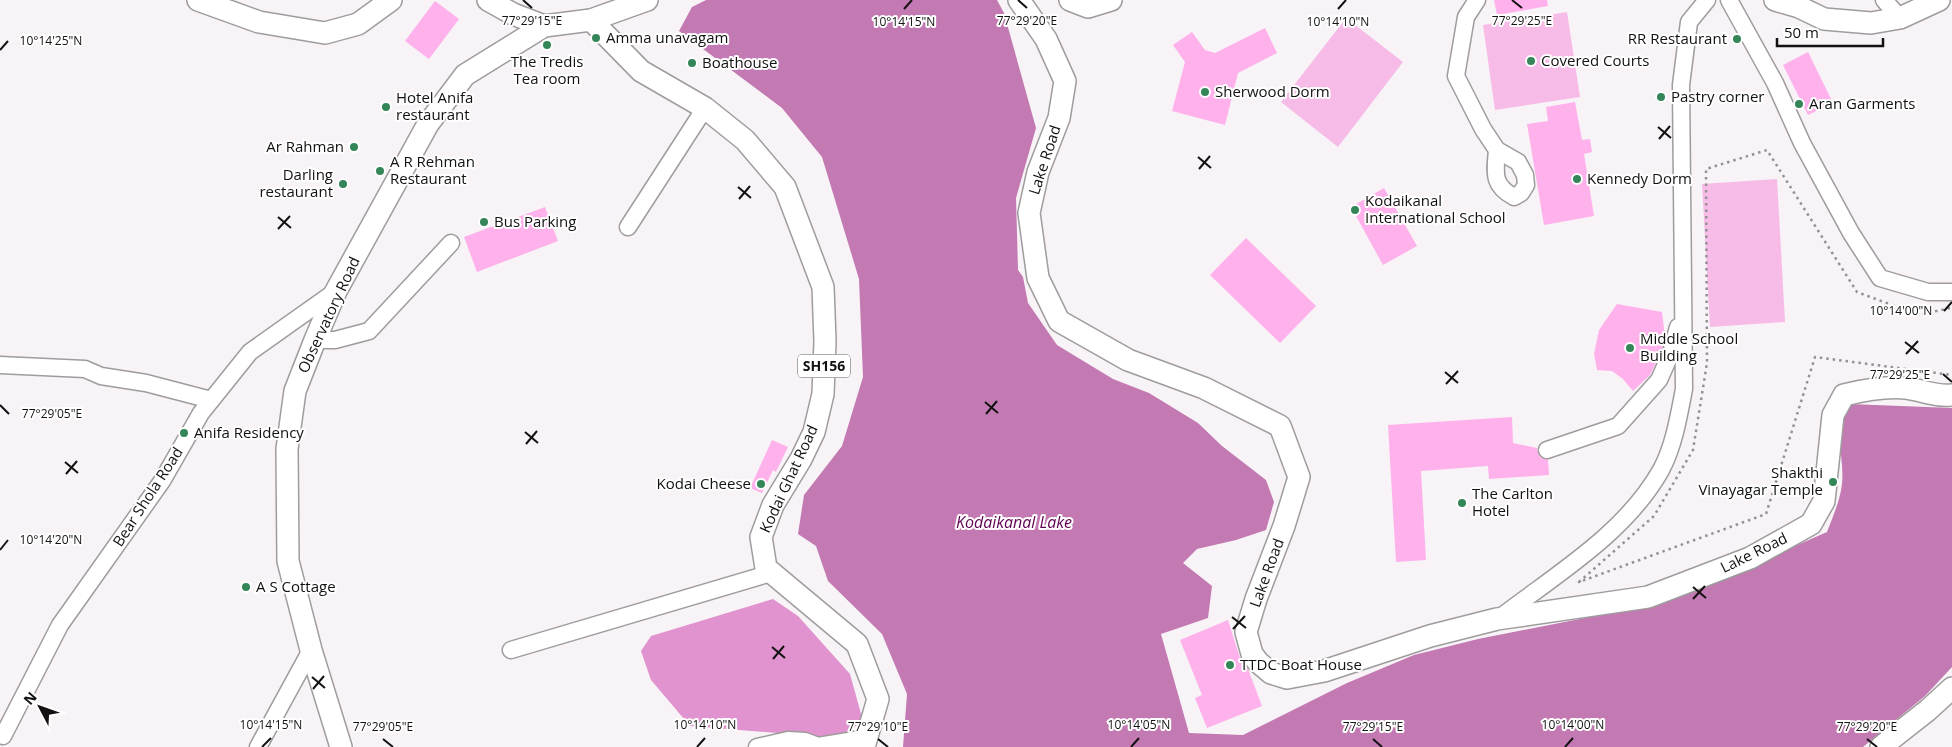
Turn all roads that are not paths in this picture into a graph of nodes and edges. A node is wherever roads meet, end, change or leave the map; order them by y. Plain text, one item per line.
1 (198, 0) edge
2 (391, 0) edge
3 (488, 0) edge
4 (647, 0) edge
5 (1019, 0) edge
6 (1070, 0) edge
7 (1111, 0) edge
8 (1477, 0) edge
9 (1707, 0) edge
10 (1729, 0) edge
11 (1775, 0) edge
12 (1884, 0) edge
13 (1939, 0) edge
14 (1900, 18) junction
15 (591, 20) junction
16 (544, 26) junction
17 (706, 108) junction
18 (1497, 150) dead end
19 (628, 228) dead end
20 (451, 243) dead end
21 (336, 291) junction
22 (1952, 292) edge
23 (1683, 308) junction
24 (315, 340) junction
25 (0, 365) edge
26 (1952, 395) edge
27 (211, 400) junction
28 (1547, 450) dead end
29 (771, 573) junction
30 (1497, 619) junction
31 (311, 650) junction
32 (510, 650) dead end
33 (1952, 688) edge
34 (0, 735) edge
35 (865, 743) edge
36 (258, 747) edge
37 (341, 747) edge
38 (757, 747) edge
39 (1881, 747) edge

1 - 2 main road
3 - 16 main road
4 - 15 main road, Observatory Road
5 - 30 main road, Lake Road
6 - 7 main road
8 - 18 street
9 - 23 street
10 - 22 street
11 - 14 main road
12 - 14 street
13 - 14 main road
15 - 16 main road, Observatory Road
15 - 17 main road, Kodai Ghat Road / SH156
16 - 21 main road, Observatory Road
17 - 19 street
17 - 29 main road, Kodai Ghat Road / SH156
20 - 24 street
21 - 24 main road, Observatory Road
21 - 27 street, Bear Shola Road
23 - 28 street
23 - 30 street
24 - 31 main road, Observatory Road
25 - 27 street
26 - 30 main road, Lake Road
27 - 34 street, Bear Shola Road
29 - 32 street
29 - 35 main road
31 - 36 street
31 - 37 main road, Observatory Road
33 - 39 main road
35 - 38 street

